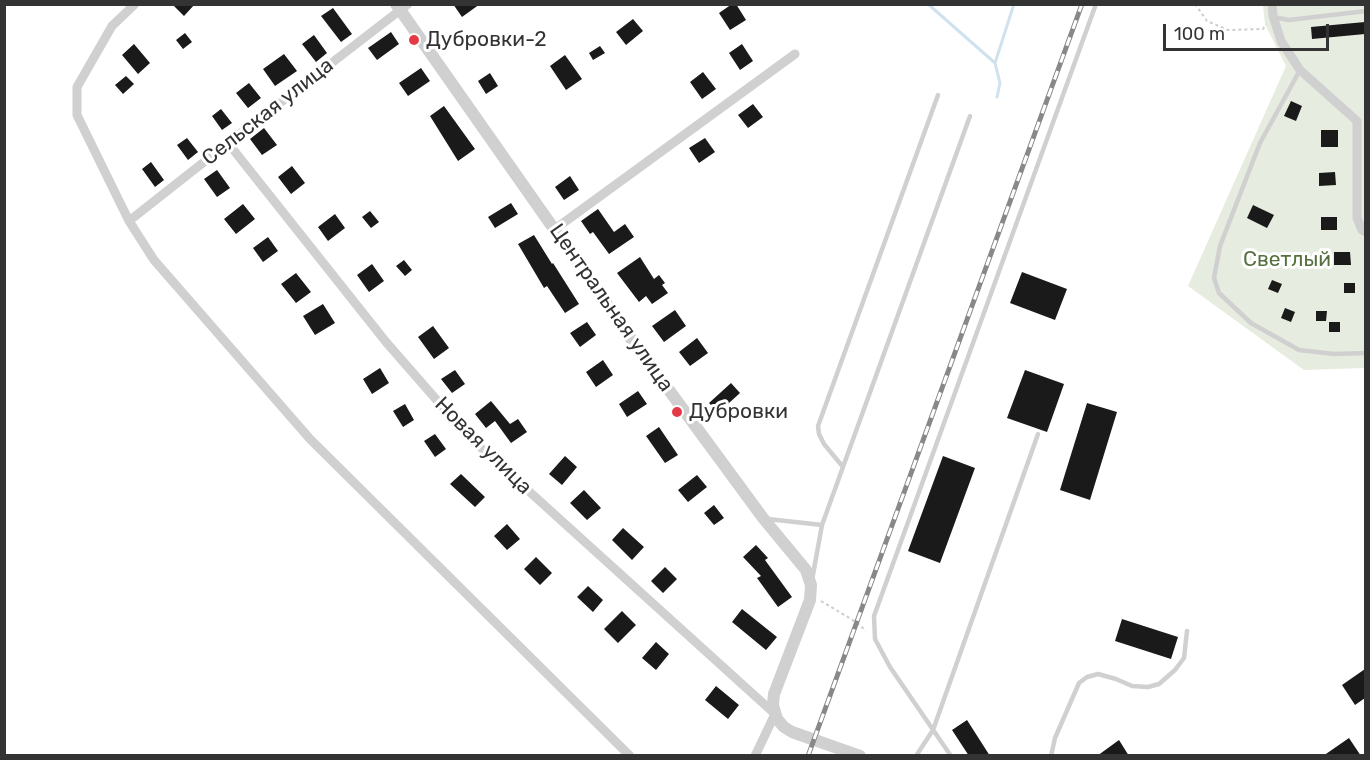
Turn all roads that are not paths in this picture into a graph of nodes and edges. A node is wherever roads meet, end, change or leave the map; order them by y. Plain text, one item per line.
1 (135, 4) edge
2 (1096, 4) edge
3 (1272, 4) edge
4 (401, 6) edge
5 (1365, 11) edge
6 (1273, 16) junction
7 (795, 54) dead end
8 (1300, 70) junction
9 (938, 95) dead end
10 (970, 116) dead end
11 (1361, 120) edge
12 (228, 143) junction
13 (129, 221) junction
14 (555, 229) junction
15 (1365, 232) edge
16 (1365, 353) edge
17 (1038, 434) dead end
18 (843, 467) junction
19 (763, 518) junction
20 (822, 525) junction
21 (811, 585) junction
22 (1187, 631) dead end
23 (775, 714) junction
24 (933, 730) junction
25 (630, 756) edge
26 (754, 756) edge
27 (860, 756) edge
28 (916, 756) edge
29 (951, 756) edge
30 (1051, 756) edge

1 - 13 street
2 - 24 lane
3 - 6 street
4 - 12 street, Сельская улица
4 - 14 street, Центральная улица
5 - 6 lane
6 - 8 street
7 - 14 street
8 - 11 street
8 - 16 lane
9 - 18 lane
10 - 18 lane
11 - 15 street
12 - 13 street, Сельская улица
12 - 23 street, Новая улица
13 - 25 street
14 - 19 street, Центральная улица
17 - 24 lane
18 - 20 lane
19 - 20 lane
19 - 21 street, Центральная улица
20 - 21 lane
21 - 23 street
22 - 30 lane
23 - 26 street
23 - 27 street
24 - 28 lane
24 - 29 lane

